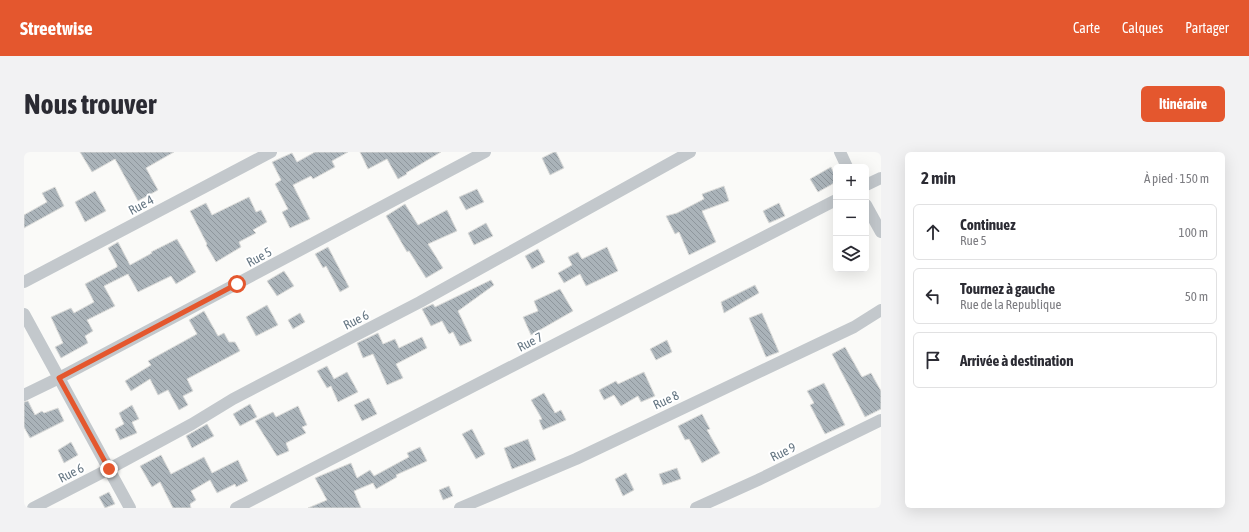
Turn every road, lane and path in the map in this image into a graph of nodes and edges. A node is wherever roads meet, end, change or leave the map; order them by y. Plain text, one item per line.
1 (271, 152) edge
2 (485, 152) edge
3 (690, 152) edge
4 (840, 152) edge
5 (846, 164) edge
6 (881, 178) edge
7 (869, 184) edge
8 (833, 202) edge
9 (869, 210) edge
10 (881, 232) edge
11 (24, 282) edge
12 (881, 310) edge
13 (24, 314) edge
14 (59, 378) junction
15 (24, 394) edge
16 (881, 420) edge
17 (109, 469) junction
18 (33, 508) edge
19 (130, 508) edge
20 (236, 508) edge
21 (460, 508) edge
22 (696, 508) edge

1 - 11 street, Rue 4
2 - 14 street, Rue 5
3 - 17 street, Rue 6
4 - 5 street
6 - 7 street
8 - 20 street, Rue 7
9 - 10 street
12 - 21 street, Rue 8
13 - 14 street
14 - 15 street, Rue 5
14 - 17 street
16 - 22 street, Rue 9
17 - 18 street, Rue 6
17 - 19 street

